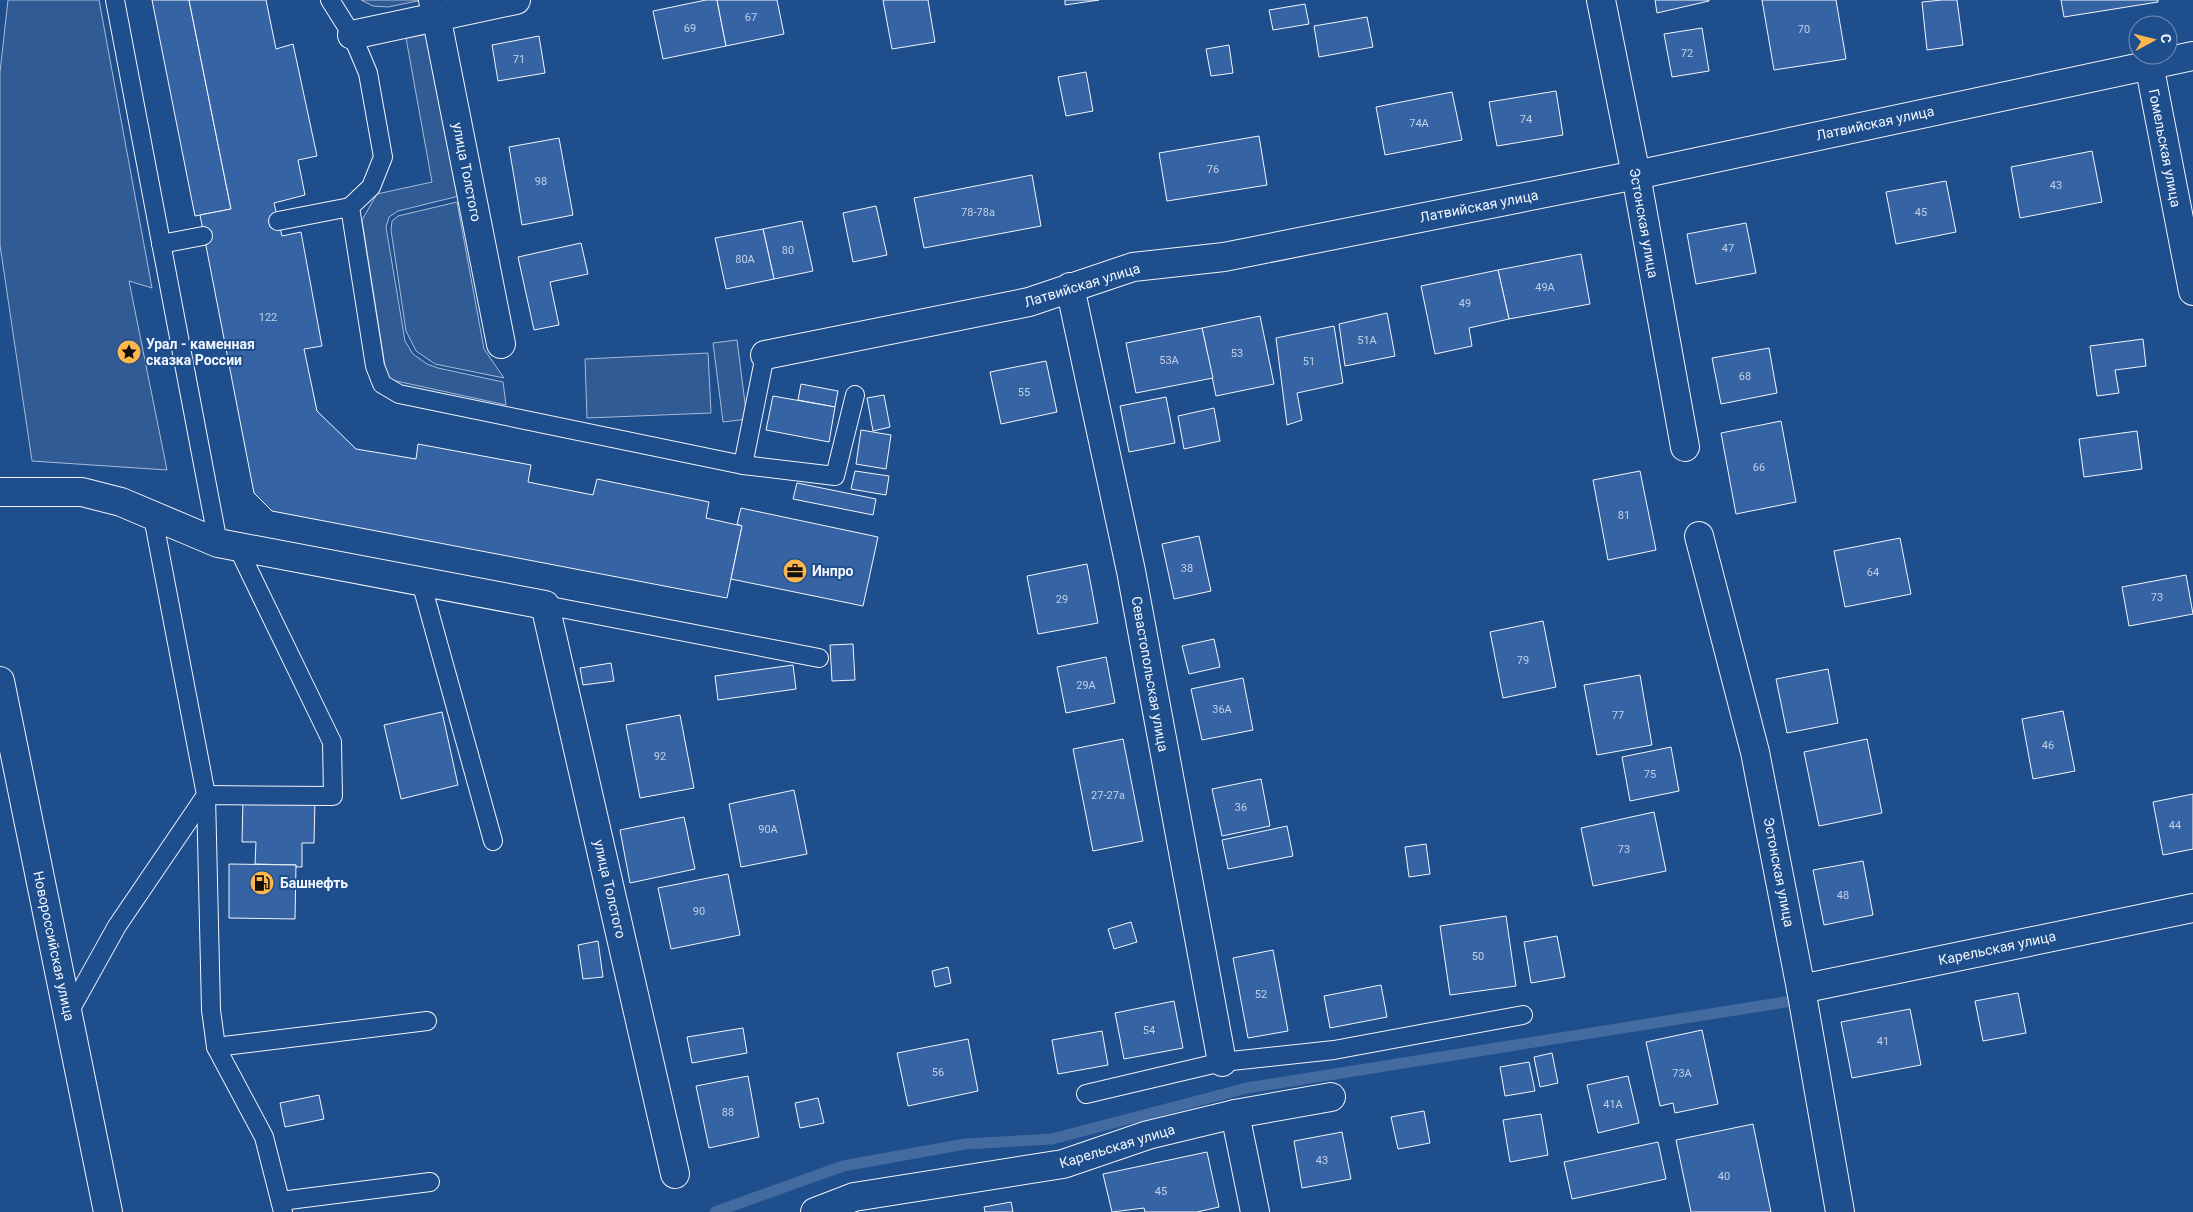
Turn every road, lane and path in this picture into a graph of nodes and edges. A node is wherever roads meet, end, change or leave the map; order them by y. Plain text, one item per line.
1 (115, 0) edge
2 (330, 0) edge
3 (516, 0) edge
4 (1600, 0) edge
5 (435, 8) edge
6 (352, 35) junction
7 (2193, 56) edge
8 (2178, 59) edge
9 (2144, 65) edge
10 (2149, 65) edge
11 (1636, 175) junction
12 (350, 207) junction
13 (278, 221) dead end
14 (203, 236) dead end
15 (161, 244) junction
16 (1070, 288) junction
17 (2193, 291) edge
18 (500, 344) dead end
19 (765, 355) joint
20 (855, 395) dead end
21 (1685, 447) dead end
22 (743, 465) junction
23 (0, 492) edge
24 (153, 517) junction
25 (1699, 536) dead end
26 (228, 544) junction
27 (421, 582) junction
28 (545, 605) junction
29 (819, 658) dead end
30 (0, 681) edge
31 (206, 795) junction
32 (494, 841) dead end
33 (2193, 908) edge
34 (1801, 989) junction
35 (68, 1014) junction
36 (1523, 1015) dead end
37 (427, 1021) dead end
38 (216, 1047) junction
39 (1222, 1062) junction
40 (1086, 1094) dead end
41 (1330, 1097) dead end
42 (1236, 1114) junction
43 (675, 1174) dead end
44 (430, 1182) dead end
45 (282, 1207) edge
46 (108, 1212) edge
47 (815, 1212) edge
48 (1256, 1212) edge
49 (1840, 1212) edge

1 - 15 lane
2 - 6 lane
3 - 5 street
4 - 11 street, Эстонская улица
5 - 6 street
5 - 18 street, улица Толстого
6 - 12 lane
7 - 8 street, Латвийская улица
9 - 11 street, Латвийская улица
10 - 17 street, Гомельская улица
11 - 16 street, Латвийская улица
11 - 21 street, Эстонская улица
12 - 13 lane
12 - 22 lane
14 - 15 lane
15 - 26 lane
16 - 19 street, Латвийская улица
16 - 39 street, Севастопольская улица
19 - 22 lane
20 - 22 lane
23 - 24 street
24 - 26 street
24 - 31 lane
25 - 34 street, Эстонская улица
26 - 27 street
26 - 31 lane
27 - 28 street
27 - 32 lane
28 - 29 lane
28 - 43 street, улица Толстого
30 - 35 street, Новороссийская улица
31 - 35 lane
31 - 38 lane
33 - 34 street, Карельская улица
34 - 49 street, Эстонская улица
35 - 46 street, Новороссийская улица
36 - 39 lane
37 - 38 lane
38 - 45 lane
39 - 40 lane
41 - 42 street, Карельская улица
42 - 47 street, Карельская улица
42 - 48 street
44 - 45 lane

